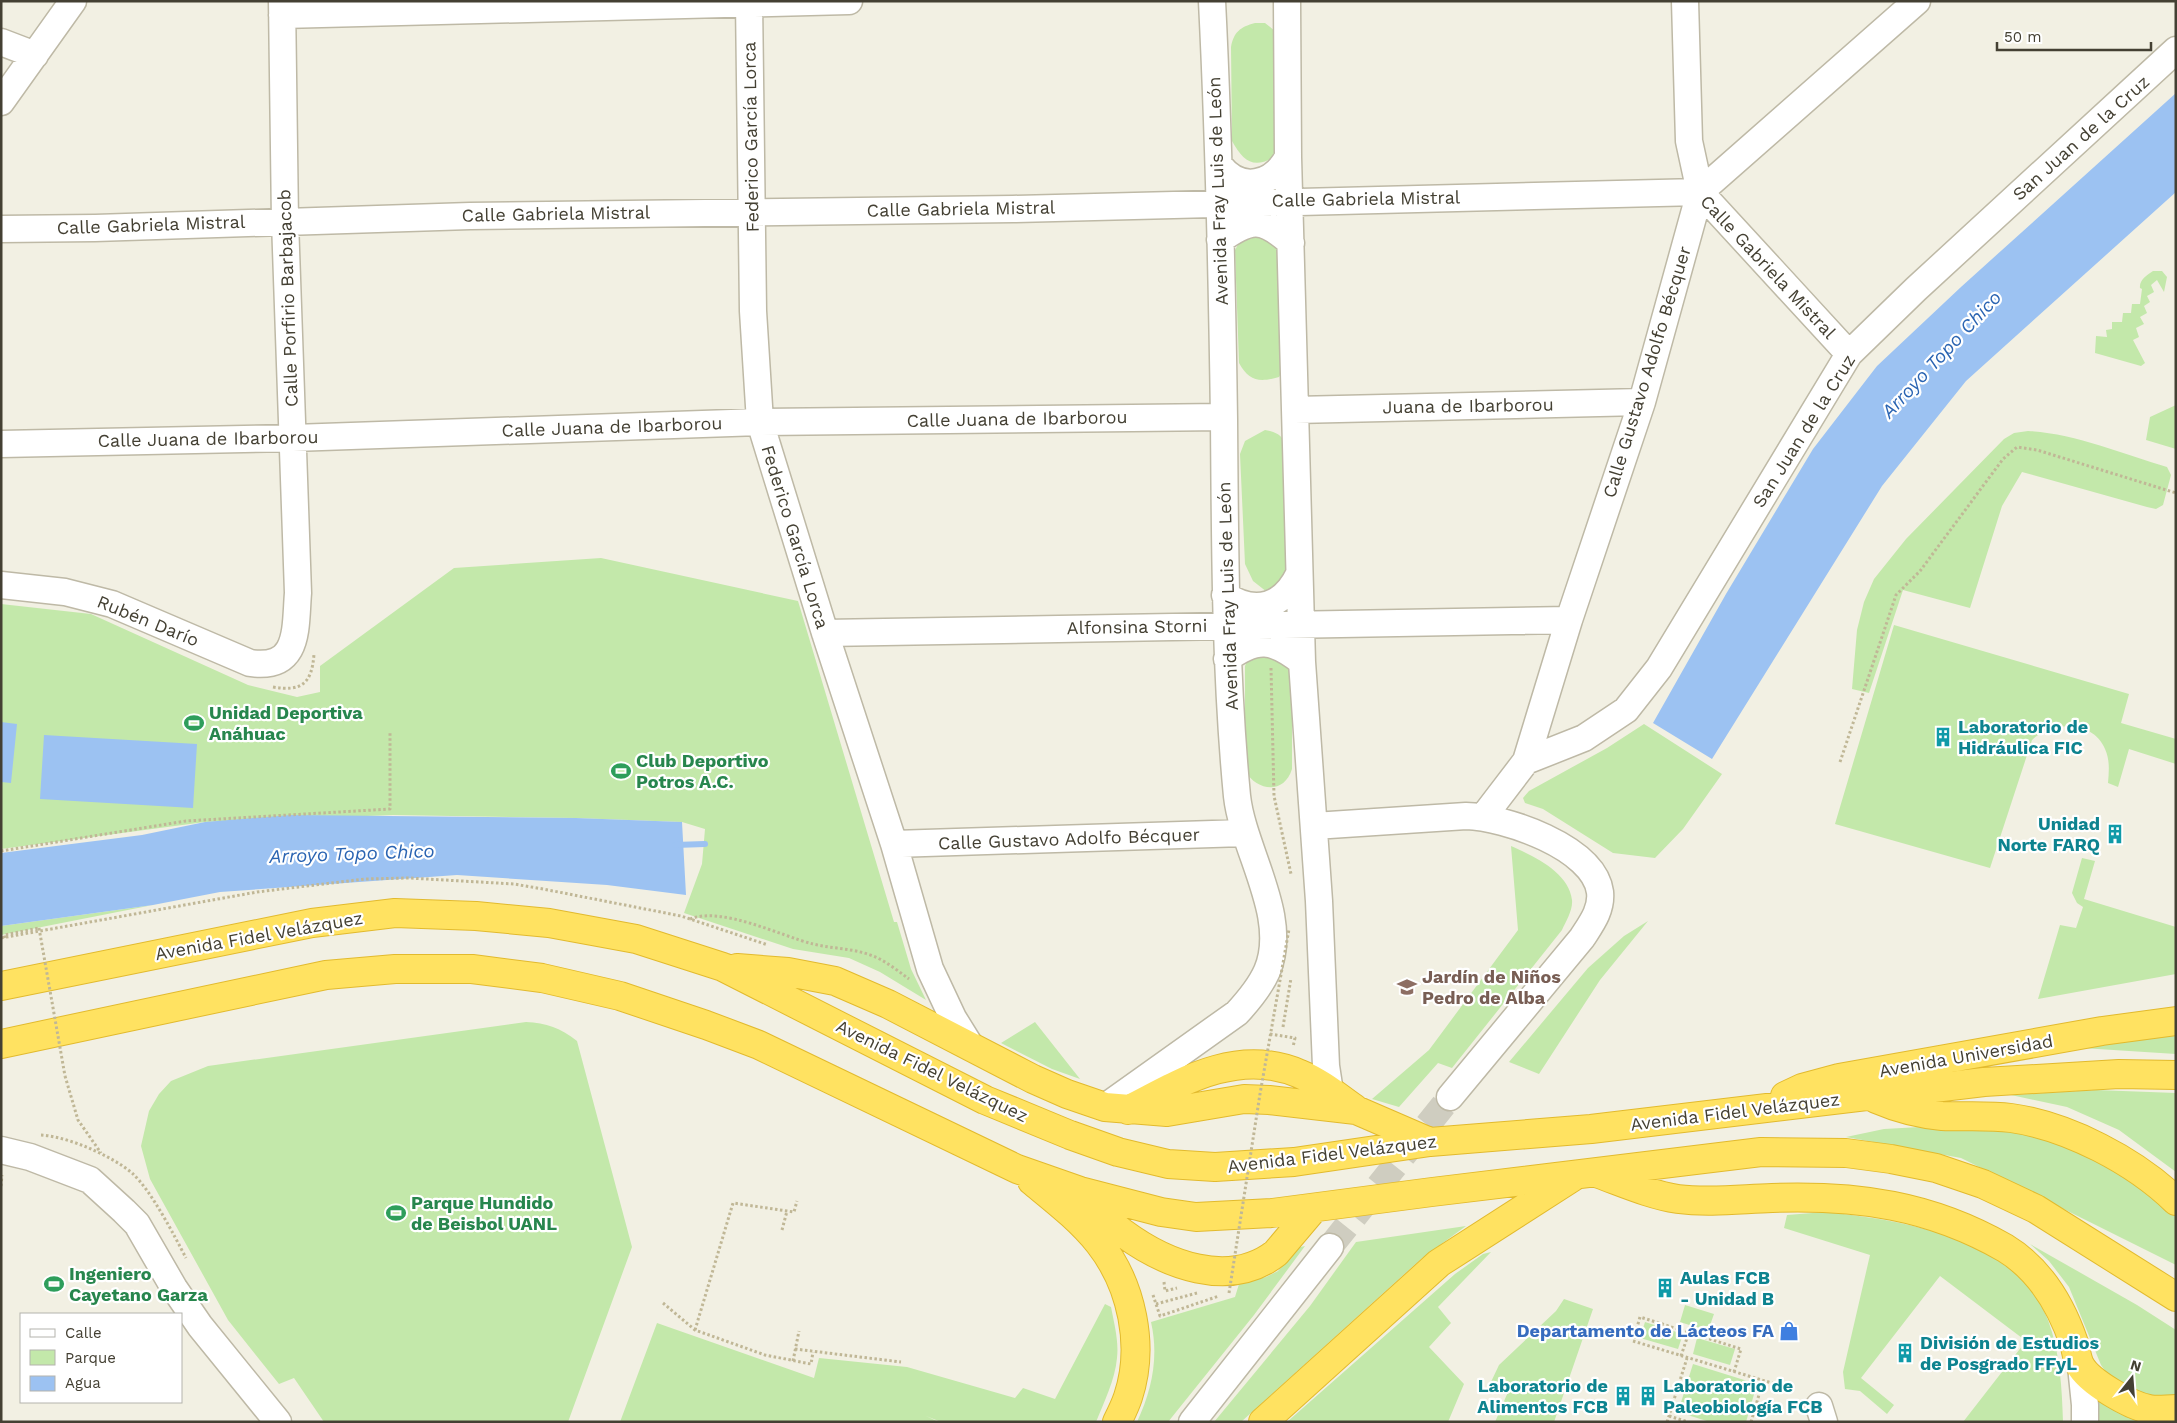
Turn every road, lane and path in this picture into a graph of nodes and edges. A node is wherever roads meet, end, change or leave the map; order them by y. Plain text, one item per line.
1 (73, 1) edge
2 (849, 1) edge
3 (1212, 1) edge
4 (1287, 1) edge
5 (1686, 1) edge
6 (1917, 1) edge
7 (749, 2) edge
8 (282, 8) edge
9 (1, 42) edge
10 (2176, 50) edge
11 (35, 55) junction
12 (1, 102) edge
13 (1288, 157) junction
14 (1220, 166) junction
15 (1700, 192) junction
16 (1290, 201) junction
17 (1219, 203) junction
18 (751, 211) junction
19 (285, 221) junction
20 (1, 229) edge
21 (1220, 240) junction
22 (1291, 243) junction
23 (1849, 354) junction
24 (1642, 402) junction
25 (1295, 410) junction
26 (1224, 417) junction
27 (760, 422) junction
28 (293, 438) junction
29 (1, 444) edge
30 (2176, 493) edge
31 (1300, 574) junction
32 (1, 585) edge
33 (1225, 595) junction
34 (1569, 620) junction
35 (1302, 623) junction
36 (1226, 626) junction
37 (825, 633) junction
38 (288, 654) joint
39 (1228, 666) junction
40 (1302, 666) junction
41 (1271, 668) junction
42 (390, 731) dead end
43 (1526, 761) junction
44 (1840, 762) dead end
45 (1484, 816) junction
46 (1314, 826) junction
47 (1244, 834) junction
48 (894, 844) junction
49 (1, 851) edge
50 (1291, 874) dead end
51 (689, 919) dead end
52 (1289, 929) dead end
53 (5, 938) dead end
54 (723, 967) junction
55 (916, 985) dead end
56 (1, 986) edge
57 (2176, 1011) edge
58 (2176, 1021) edge
59 (2102, 1031) junction
60 (1, 1044) edge
61 (971, 1047) junction
62 (2176, 1075) edge
63 (1330, 1092) junction
64 (1870, 1096) junction
65 (1450, 1097) tunnel mouth
66 (1116, 1108) junction
67 (1762, 1109) junction
68 (1356, 1110) junction
69 (1430, 1142) junction
70 (1, 1150) edge
71 (1017, 1168) junction
72 (1, 1173) edge
73 (1586, 1173) junction
74 (90, 1180) junction
75 (1, 1186) edge
76 (1080, 1192) junction
77 (797, 1201) dead end
78 (2176, 1202) edge
79 (1314, 1208) junction
80 (787, 1211) junction
81 (782, 1230) dead end
82 (1330, 1247) tunnel mouth
83 (2117, 1259) junction
84 (2176, 1279) edge
85 (2176, 1297) edge
86 (663, 1303) dead end
87 (1160, 1316) dead end
88 (695, 1330) junction
89 (799, 1331) dead end
90 (1689, 1332) junction
91 (795, 1349) junction
92 (813, 1352) junction
93 (1682, 1356) junction
94 (1687, 1358) junction
95 (793, 1361) junction
96 (901, 1362) dead end
97 (2081, 1366) junction
98 (1734, 1372) junction
99 (1763, 1381) junction
100 (1795, 1390) dead end
101 (2176, 1409) edge
102 (1669, 1416) junction
103 (278, 1422) edge
104 (1118, 1422) edge
105 (1192, 1422) edge
106 (1263, 1422) edge
107 (1667, 1422) edge
108 (1688, 1422) edge
109 (1751, 1422) edge
110 (2085, 1422) edge

1 - 11 street
2 - 7 street
3 - 14 street, Avenida Fray Luis de León
4 - 13 street
5 - 15 street
6 - 15 street
7 - 8 street
7 - 18 street, Federico García Lorca
8 - 19 street, Calle Porfirio Barbajacob
9 - 11 street
10 - 23 street, San Juan de la Cruz
11 - 12 street
13 - 14 street
13 - 16 street
14 - 17 street, Avenida Fray Luis de León
15 - 16 street, Calle Gabriela Mistral
15 - 23 street, Calle Gabriela Mistral
15 - 24 street, Calle Gustavo Adolfo Bécquer
16 - 17 street, Calle Gabriela Mistral
16 - 22 street
17 - 18 street, Calle Gabriela Mistral
17 - 21 street, Avenida Fray Luis de León
18 - 19 street, Calle Gabriela Mistral
18 - 27 street, Federico García Lorca
19 - 20 street, Calle Gabriela Mistral
19 - 28 street, Calle Porfirio Barbajacob
21 - 22 street
21 - 26 street, Avenida Fray Luis de León
22 - 25 street
23 - 43 street, San Juan de la Cruz
24 - 25 street, Juana de Ibarborou
24 - 34 street, Calle Gustavo Adolfo Bécquer
25 - 31 street
26 - 27 street, Calle Juana de Ibarborou
26 - 33 street, Avenida Fray Luis de León
27 - 28 street, Calle Juana de Ibarborou
27 - 37 street, Federico García Lorca
28 - 29 street, Calle Juana de Ibarborou
28 - 38 street, Calle Porfirio Barbajacob
30 - 44 path
31 - 33 street
31 - 35 street
32 - 38 street, Rubén Darío
33 - 36 street, Avenida Fray Luis de León
34 - 35 street, Alfonsina Storni
34 - 43 street, Calle Gustavo Adolfo Bécquer
35 - 36 street, Alfonsina Storni
35 - 40 street
36 - 37 street, Alfonsina Storni
36 - 39 street, Avenida Fray Luis de León
37 - 48 street, Federico García Lorca
39 - 40 street
39 - 41 path
39 - 47 street, Avenida Fray Luis de León
40 - 41 path
40 - 46 street
41 - 50 path
42 - 49 path
43 - 45 street, Calle Gustavo Adolfo Bécquer
45 - 46 street
45 - 65 street
46 - 63 street
47 - 48 street, Calle Gustavo Adolfo Bécquer
47 - 66 street, Avenida Fray Luis de León
48 - 61 street, Federico García Lorca
51 - 55 path
52 - 87 path, bridge
53 - 74 path, bridge
54 - 56 highway, Avenida Fidel Velázquez
54 - 61 highway
54 - 69 highway, Avenida Fidel Velázquez
57 - 59 highway
58 - 59 highway, Avenida Universidad
59 - 67 highway, Avenida Universidad
60 - 71 highway
61 - 66 highway
62 - 64 highway, Avenida Fidel Velázquez
63 - 66 highway
63 - 68 highway
64 - 67 highway, Avenida Fidel Velázquez
64 - 78 highway
66 - 68 highway
67 - 69 highway, Avenida Fidel Velázquez
68 - 69 highway
70 - 74 street
71 - 76 highway
71 - 104 highway
72 - 75 path
73 - 79 highway
73 - 83 highway
73 - 97 highway
73 - 106 highway
74 - 103 street
76 - 79 highway
76 - 79 highway
77 - 80 path
80 - 81 path
80 - 88 path
82 - 105 street
83 - 84 highway
83 - 85 highway
86 - 88 path
88 - 95 path
89 - 91 path
90 - 93 path
90 - 93 path
90 - 98 path
91 - 92 path
91 - 95 path
92 - 95 path
92 - 96 path
93 - 94 path
94 - 98 path
94 - 102 path
97 - 101 highway
97 - 110 street
98 - 99 path
99 - 100 path
99 - 109 path
102 - 107 path
102 - 108 path

